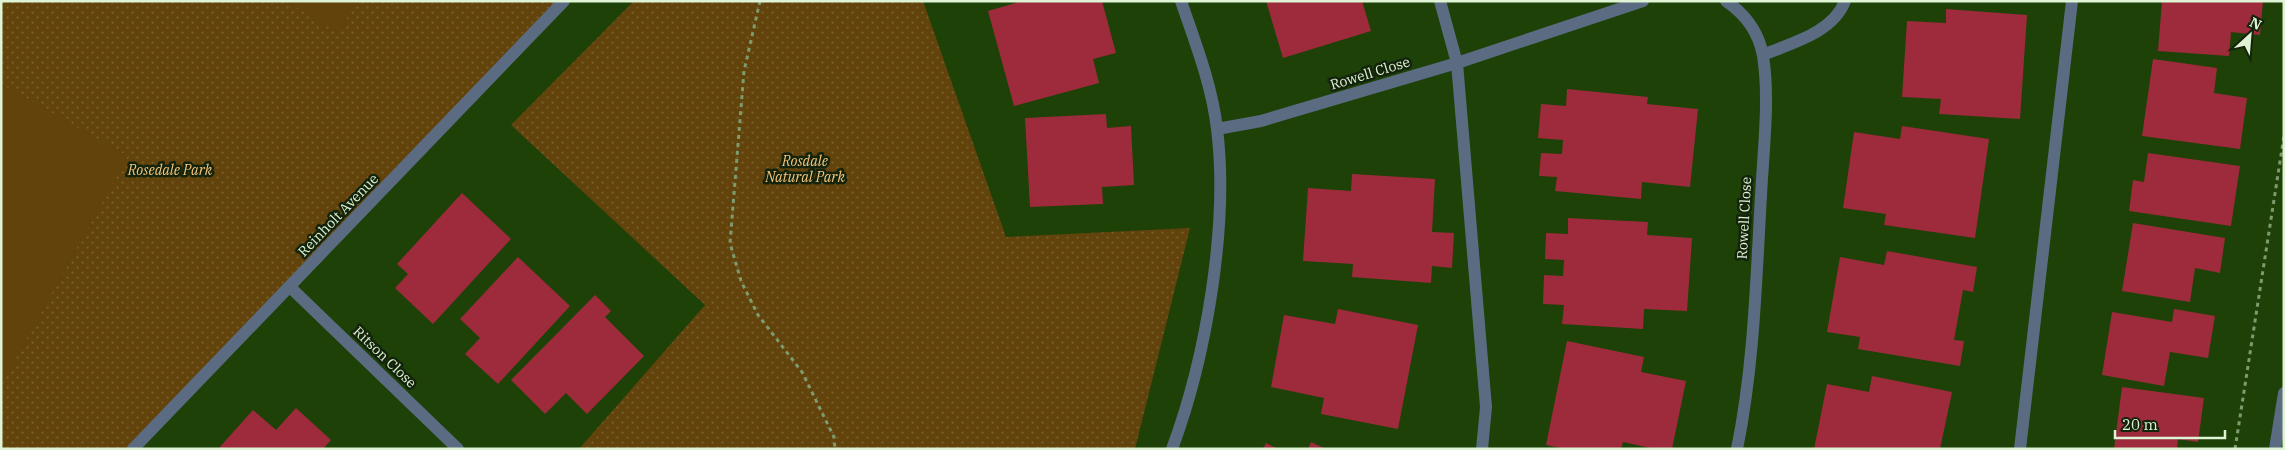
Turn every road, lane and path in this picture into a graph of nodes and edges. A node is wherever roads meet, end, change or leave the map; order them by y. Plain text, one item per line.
1 (564, 1) edge
2 (760, 1) edge
3 (1181, 1) edge
4 (1440, 1) edge
5 (1642, 1) edge
6 (1726, 1) edge
7 (1845, 1) edge
8 (2072, 1) edge
9 (1763, 56) junction
10 (1457, 63) junction
11 (1217, 129) junction
12 (2284, 136) edge
13 (290, 286) junction
14 (2284, 393) edge
15 (133, 449) edge
16 (458, 449) edge
17 (836, 449) edge
18 (1172, 449) edge
19 (1482, 449) edge
20 (1737, 449) edge
21 (2020, 449) edge
22 (2235, 449) edge
23 (2275, 449) edge

1 - 13 street, Reinholt Avenue
2 - 17 path
3 - 11 street
4 - 10 street
5 - 10 street, Rowell Close
6 - 9 street, Rowell Close
7 - 9 street
8 - 21 street
9 - 20 street, Rowell Close
10 - 11 street, Rowell Close
10 - 19 street
11 - 18 street
12 - 22 path
13 - 15 street, Reinholt Avenue
13 - 16 street, Ritson Close
14 - 23 street

